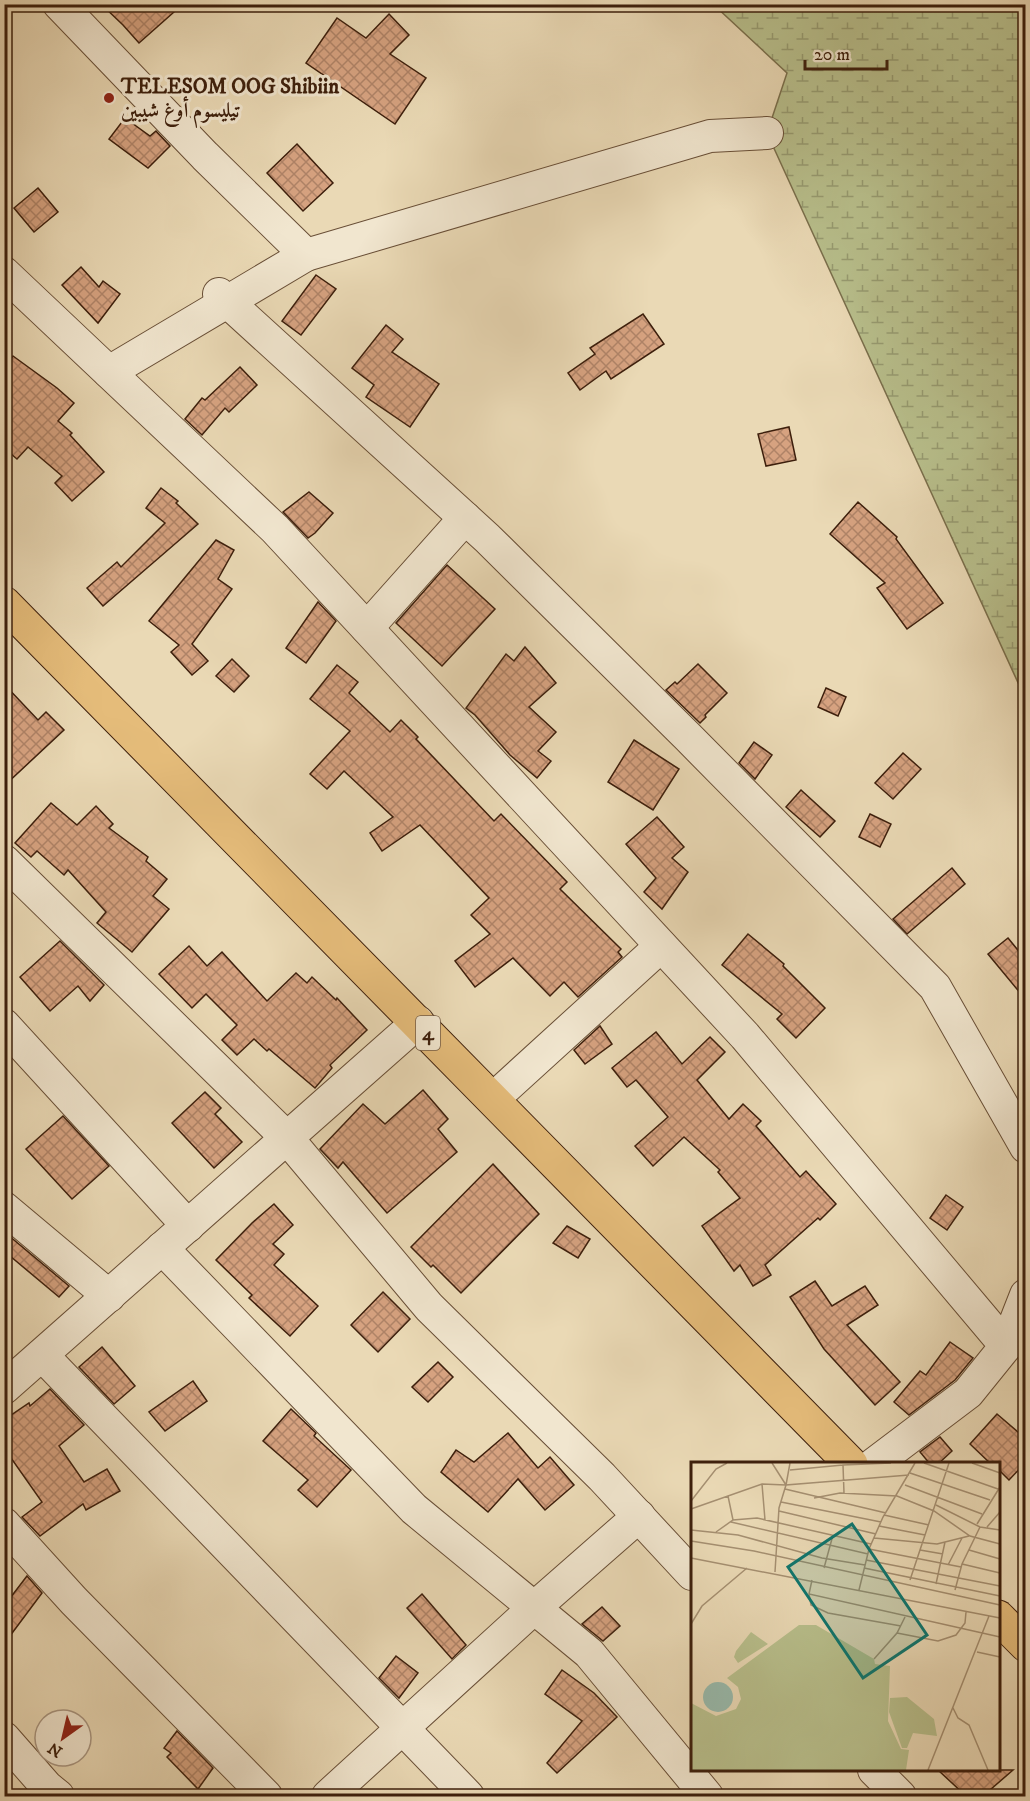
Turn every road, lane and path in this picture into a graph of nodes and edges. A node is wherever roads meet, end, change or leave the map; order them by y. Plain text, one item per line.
1 (59, 4) edge
2 (767, 133) dead end
3 (306, 255) junction
4 (4, 273) edge
5 (223, 298) junction
6 (109, 372) junction
7 (465, 518) junction
8 (4, 603) edge
9 (367, 628) junction
10 (4, 861) edge
11 (661, 946) junction
12 (418, 1022) junction
13 (4, 1025) edge
14 (493, 1099) junction
15 (287, 1138) junction
16 (1026, 1147) edge
17 (4, 1208) edge
18 (188, 1226) junction
19 (162, 1248) junction
20 (1026, 1295) edge
21 (109, 1296) junction
22 (1006, 1346) junction
23 (42, 1355) junction
24 (4, 1388) edge
25 (849, 1462) edge
26 (877, 1462) edge
27 (639, 1516) junction
28 (4, 1524) edge
29 (691, 1572) edge
30 (534, 1608) junction
31 (1000, 1618) edge
32 (1026, 1645) edge
33 (4, 1738) edge
34 (875, 1771) edge
35 (58, 1797) edge
36 (266, 1797) edge
37 (328, 1797) edge
38 (468, 1797) edge
39 (707, 1797) edge
40 (900, 1797) edge

1 - 3 street
2 - 3 street
3 - 5 street
4 - 6 street
5 - 6 street
5 - 7 street
6 - 9 street
7 - 9 street
7 - 16 street
8 - 12 highway, 4
9 - 11 street
10 - 15 street
11 - 14 street
11 - 22 street
12 - 14 highway, 4
12 - 15 street
13 - 18 street
14 - 25 highway, 4
15 - 18 street
15 - 27 street
17 - 21 street
18 - 19 street
19 - 21 street
19 - 30 street
20 - 22 street
21 - 23 street
22 - 26 street
23 - 24 street
23 - 38 street
27 - 29 street
27 - 30 street
28 - 36 street
30 - 37 street
30 - 39 street
31 - 32 highway
33 - 35 street
34 - 40 street

